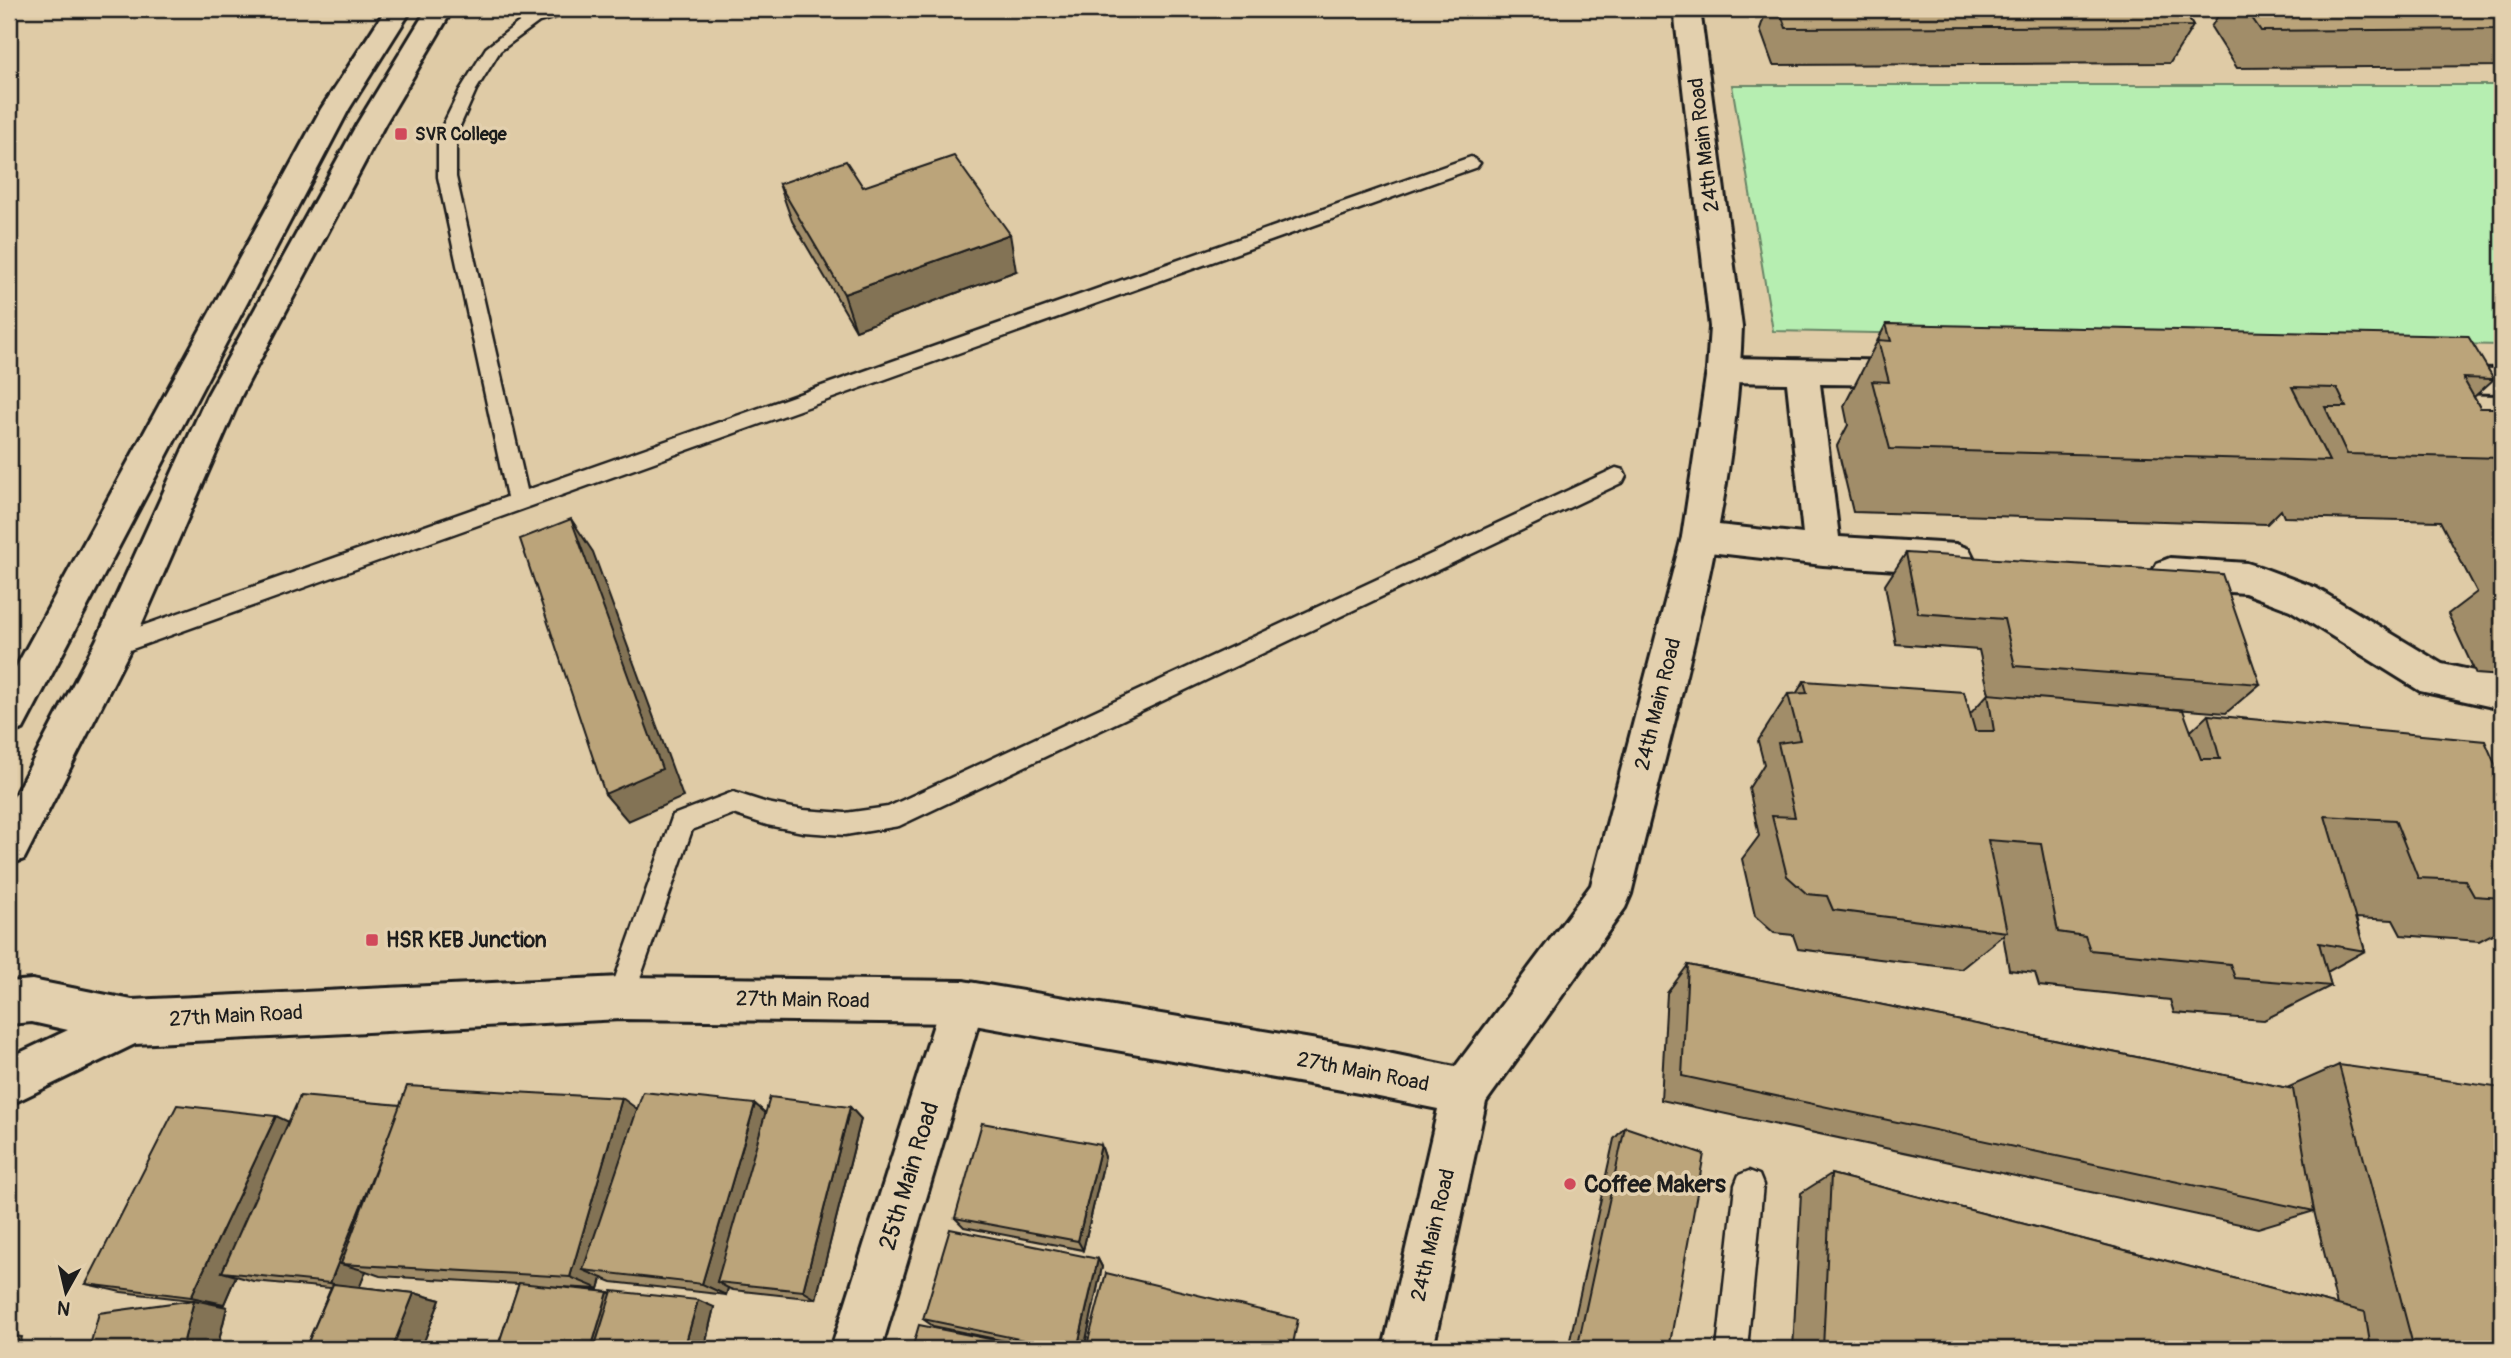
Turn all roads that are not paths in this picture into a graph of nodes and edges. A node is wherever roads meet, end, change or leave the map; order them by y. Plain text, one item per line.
1 (399, 9) edge
2 (440, 9) edge
3 (566, 9) edge
4 (1687, 9) edge
5 (1471, 163) dead end
6 (1724, 370) junction
7 (1802, 371) junction
8 (1939, 373) edge
9 (2406, 380) edge
10 (2502, 381) edge
11 (1616, 476) dead end
12 (519, 502) junction
13 (1700, 537) junction
14 (1823, 551) junction
15 (1987, 561) edge
16 (2138, 571) edge
17 (113, 646) junction
18 (2502, 693) edge
19 (9, 717) edge
20 (9, 846) edge
21 (621, 998) junction
22 (963, 1002) junction
23 (9, 1003) edge
24 (132, 1022) junction
25 (9, 1082) edge
26 (1465, 1092) junction
27 (1749, 1185) dead end
28 (856, 1349) edge
29 (1408, 1349) edge
30 (1732, 1349) edge

1 - 19 street
2 - 17 street
3 - 12 lane
4 - 6 street, 24th Main Road
5 - 12 lane
6 - 7 street
6 - 13 street, 24th Main Road
7 - 8 street
7 - 14 street
9 - 10 street
11 - 21 lane
12 - 17 lane
13 - 14 street
13 - 26 street, 24th Main Road
14 - 15 street
16 - 18 street
17 - 20 street
21 - 22 street, 27th Main Road
21 - 24 street, 27th Main Road
22 - 26 street, 27th Main Road
22 - 28 street, 25th Main Road
23 - 24 street, 27th Main Road
24 - 25 street, 27th Main Road
26 - 29 street, 24th Main Road
27 - 30 lane

